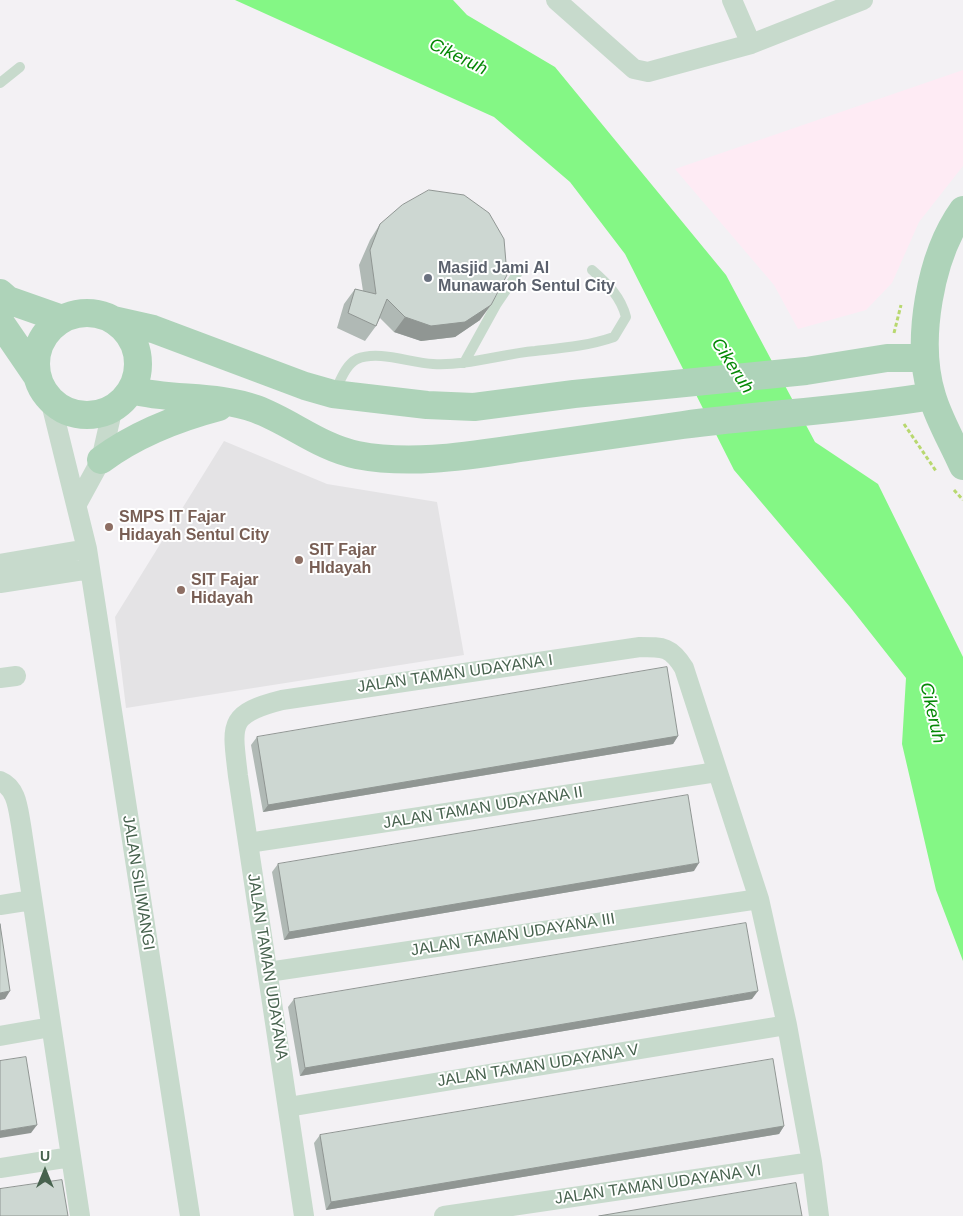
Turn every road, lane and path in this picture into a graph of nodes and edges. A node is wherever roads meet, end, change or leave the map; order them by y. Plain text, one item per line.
1 (556, 0) edge
2 (732, 0) edge
3 (863, 0) edge
4 (751, 44) junction
5 (20, 67) dead end
6 (0, 83) edge
7 (963, 210) edge
8 (592, 270) dead end
9 (517, 274) dead end
10 (0, 293) edge
11 (62, 319) junction
12 (113, 320) junction
13 (0, 322) edge
14 (925, 358) junction
15 (464, 363) junction
16 (37, 376) junction
17 (333, 394) junction
18 (932, 396) junction
19 (50, 399) junction
20 (122, 399) junction
21 (233, 403) junction
22 (890, 403) junction
23 (101, 460) junction
24 (952, 477) edge
25 (963, 500) edge
26 (77, 504) junction
27 (88, 559) junction
28 (0, 564) edge
29 (0, 583) edge
30 (239, 719) joint
31 (717, 772) junction
32 (4, 782) edge
33 (248, 843) junction
34 (759, 898) junction
35 (32, 900) junction
36 (0, 905) edge
37 (268, 972) junction
38 (787, 1025) junction
39 (51, 1027) junction
40 (0, 1036) edge
41 (288, 1107) junction
42 (71, 1157) junction
43 (812, 1162) junction
44 (0, 1168) edge
45 (80, 1216) edge
46 (190, 1216) edge
47 (304, 1216) edge
48 (444, 1216) edge
49 (819, 1216) edge

1 - 4 street
2 - 4 street
3 - 4 street
5 - 6 lane
7 - 14 main road
8 - 15 lane
9 - 15 lane
10 - 11 main road
11 - 12 main road
11 - 16 main road
12 - 17 main road
12 - 20 main road
13 - 16 main road
14 - 17 main road
14 - 18 main road
15 - 17 lane
16 - 19 main road
18 - 22 main road
18 - 24 main road
19 - 20 main road
19 - 26 street, JALAN SILIWANGI
20 - 21 main road
20 - 23 street
21 - 22 main road
21 - 23 main road
22 - 24 path
23 - 26 street
24 - 25 path
26 - 27 street, JALAN SILIWANGI
27 - 28 street
27 - 29 street
27 - 46 street, JALAN SILIWANGI
30 - 31 street, JALAN TAMAN UDAYANA I
30 - 33 street, JALAN TAMAN UDAYANA
31 - 33 street, JALAN TAMAN UDAYANA II
31 - 34 street
32 - 35 street
33 - 37 street, JALAN TAMAN UDAYANA
34 - 37 street, JALAN TAMAN UDAYANA III
34 - 38 street
35 - 36 street
35 - 39 street
37 - 41 street, JALAN TAMAN UDAYANA
38 - 41 street, JALAN TAMAN UDAYANA V
38 - 43 street
39 - 40 street
39 - 42 street
41 - 47 street, JALAN TAMAN UDAYANA
42 - 44 street
42 - 45 street
43 - 48 street, JALAN TAMAN UDAYANA VI
43 - 49 street

